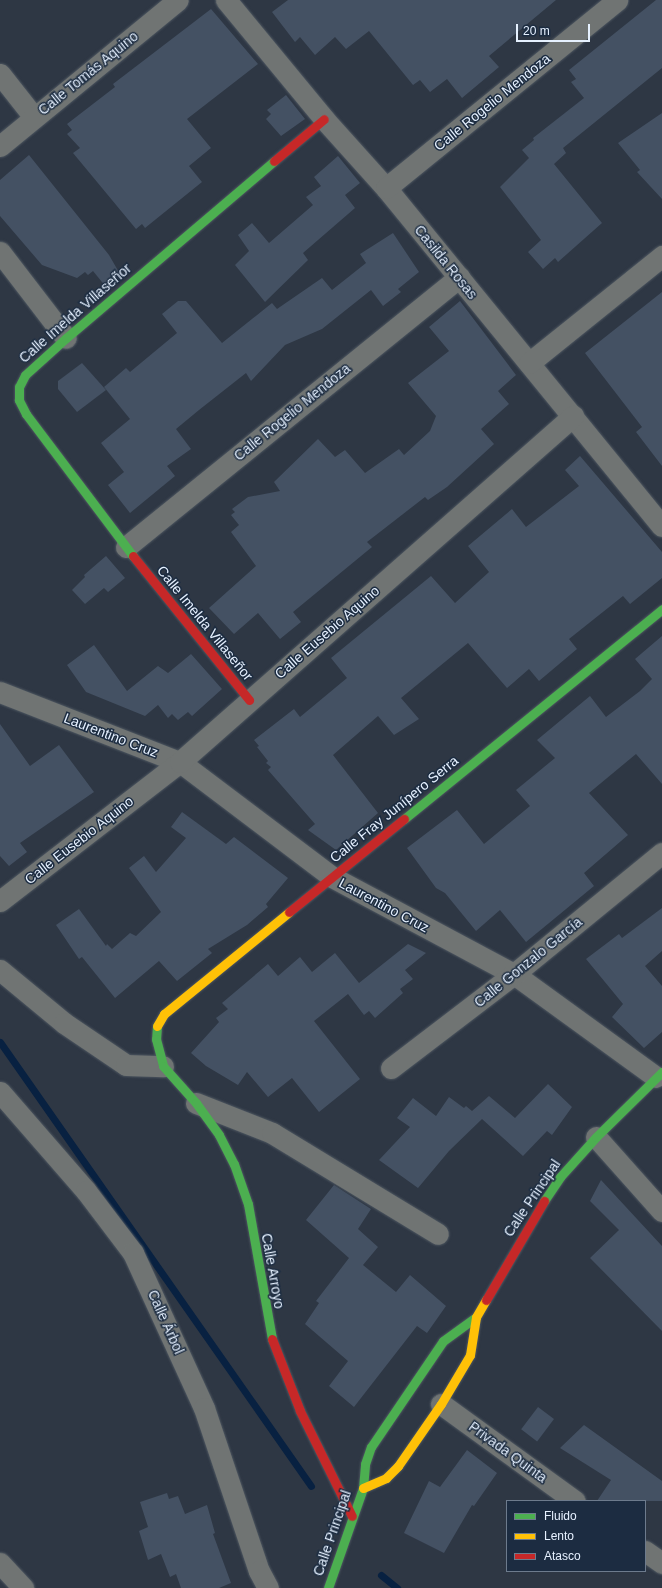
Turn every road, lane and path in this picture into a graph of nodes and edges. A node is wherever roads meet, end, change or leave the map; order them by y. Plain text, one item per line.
1 (178, 0) edge
2 (617, 0) edge
3 (231, 2) edge
4 (0, 74) edge
5 (34, 117) junction
6 (324, 119) junction
7 (0, 146) edge
8 (386, 188) junction
9 (0, 252) edge
10 (662, 256) edge
11 (459, 277) junction
12 (66, 338) junction
13 (529, 363) junction
14 (573, 416) junction
15 (662, 526) edge
16 (126, 547) junction
17 (662, 609) edge
18 (0, 692) edge
19 (249, 700) junction
20 (180, 762) junction
21 (662, 853) edge
22 (332, 877) junction
23 (0, 900) edge
24 (0, 970) edge
25 (514, 974) junction
26 (156, 1039) joint
27 (163, 1066) junction
28 (391, 1068) dead end
29 (660, 1075) edge
30 (0, 1092) edge
31 (196, 1103) junction
32 (596, 1137) junction
33 (662, 1211) edge
34 (438, 1234) dead end
35 (476, 1318) junction
36 (441, 1404) junction
37 (363, 1488) junction
38 (574, 1500) edge
39 (352, 1516) junction
40 (646, 1553) edge
41 (0, 1562) edge
42 (662, 1563) edge
43 (23, 1588) edge
44 (268, 1588) edge
45 (328, 1588) edge

1 - 5 street, Calle Tomás Aquino
2 - 8 street, Calle Rogelio Mendoza
3 - 6 street, Casilda Rosas
4 - 5 street
5 - 7 street, Calle Tomás Aquino
6 - 8 street, Casilda Rosas
6 - 12 street, Calle Imelda Villaseñor
8 - 11 street, Casilda Rosas
9 - 12 street
10 - 13 street
11 - 13 street, Casilda Rosas
11 - 16 street, Calle Rogelio Mendoza
12 - 16 street, Calle Imelda Villaseñor
13 - 14 street, Casilda Rosas
14 - 15 street, Casilda Rosas
14 - 19 street, Calle Eusebio Aquino
16 - 19 street, Calle Imelda Villaseñor
17 - 22 street, Calle Fray Junípero Serra
18 - 20 street, Laurentino Cruz
19 - 20 street, Calle Eusebio Aquino
20 - 22 street, Laurentino Cruz
20 - 23 street, Calle Eusebio Aquino
21 - 25 street, Calle Gonzalo García
22 - 25 street, Laurentino Cruz
22 - 26 street, Calle Fray Junípero Serra
24 - 27 street
25 - 28 street, Calle Gonzalo García
25 - 29 street, Laurentino Cruz
26 - 27 street, Calle Arroyo
27 - 31 street, Calle Arroyo
29 - 32 street, Calle Principal
30 - 44 street, Calle Árbol
31 - 34 street
31 - 39 street, Calle Arroyo
32 - 33 street
32 - 35 street, Calle Principal
35 - 36 street, Calle Principal
35 - 37 street, Calle Principal
36 - 37 street, Calle Principal
36 - 38 street, Privada Quinta
37 - 39 street, Calle Principal
39 - 45 street, Calle Principal
40 - 42 street
41 - 43 street

